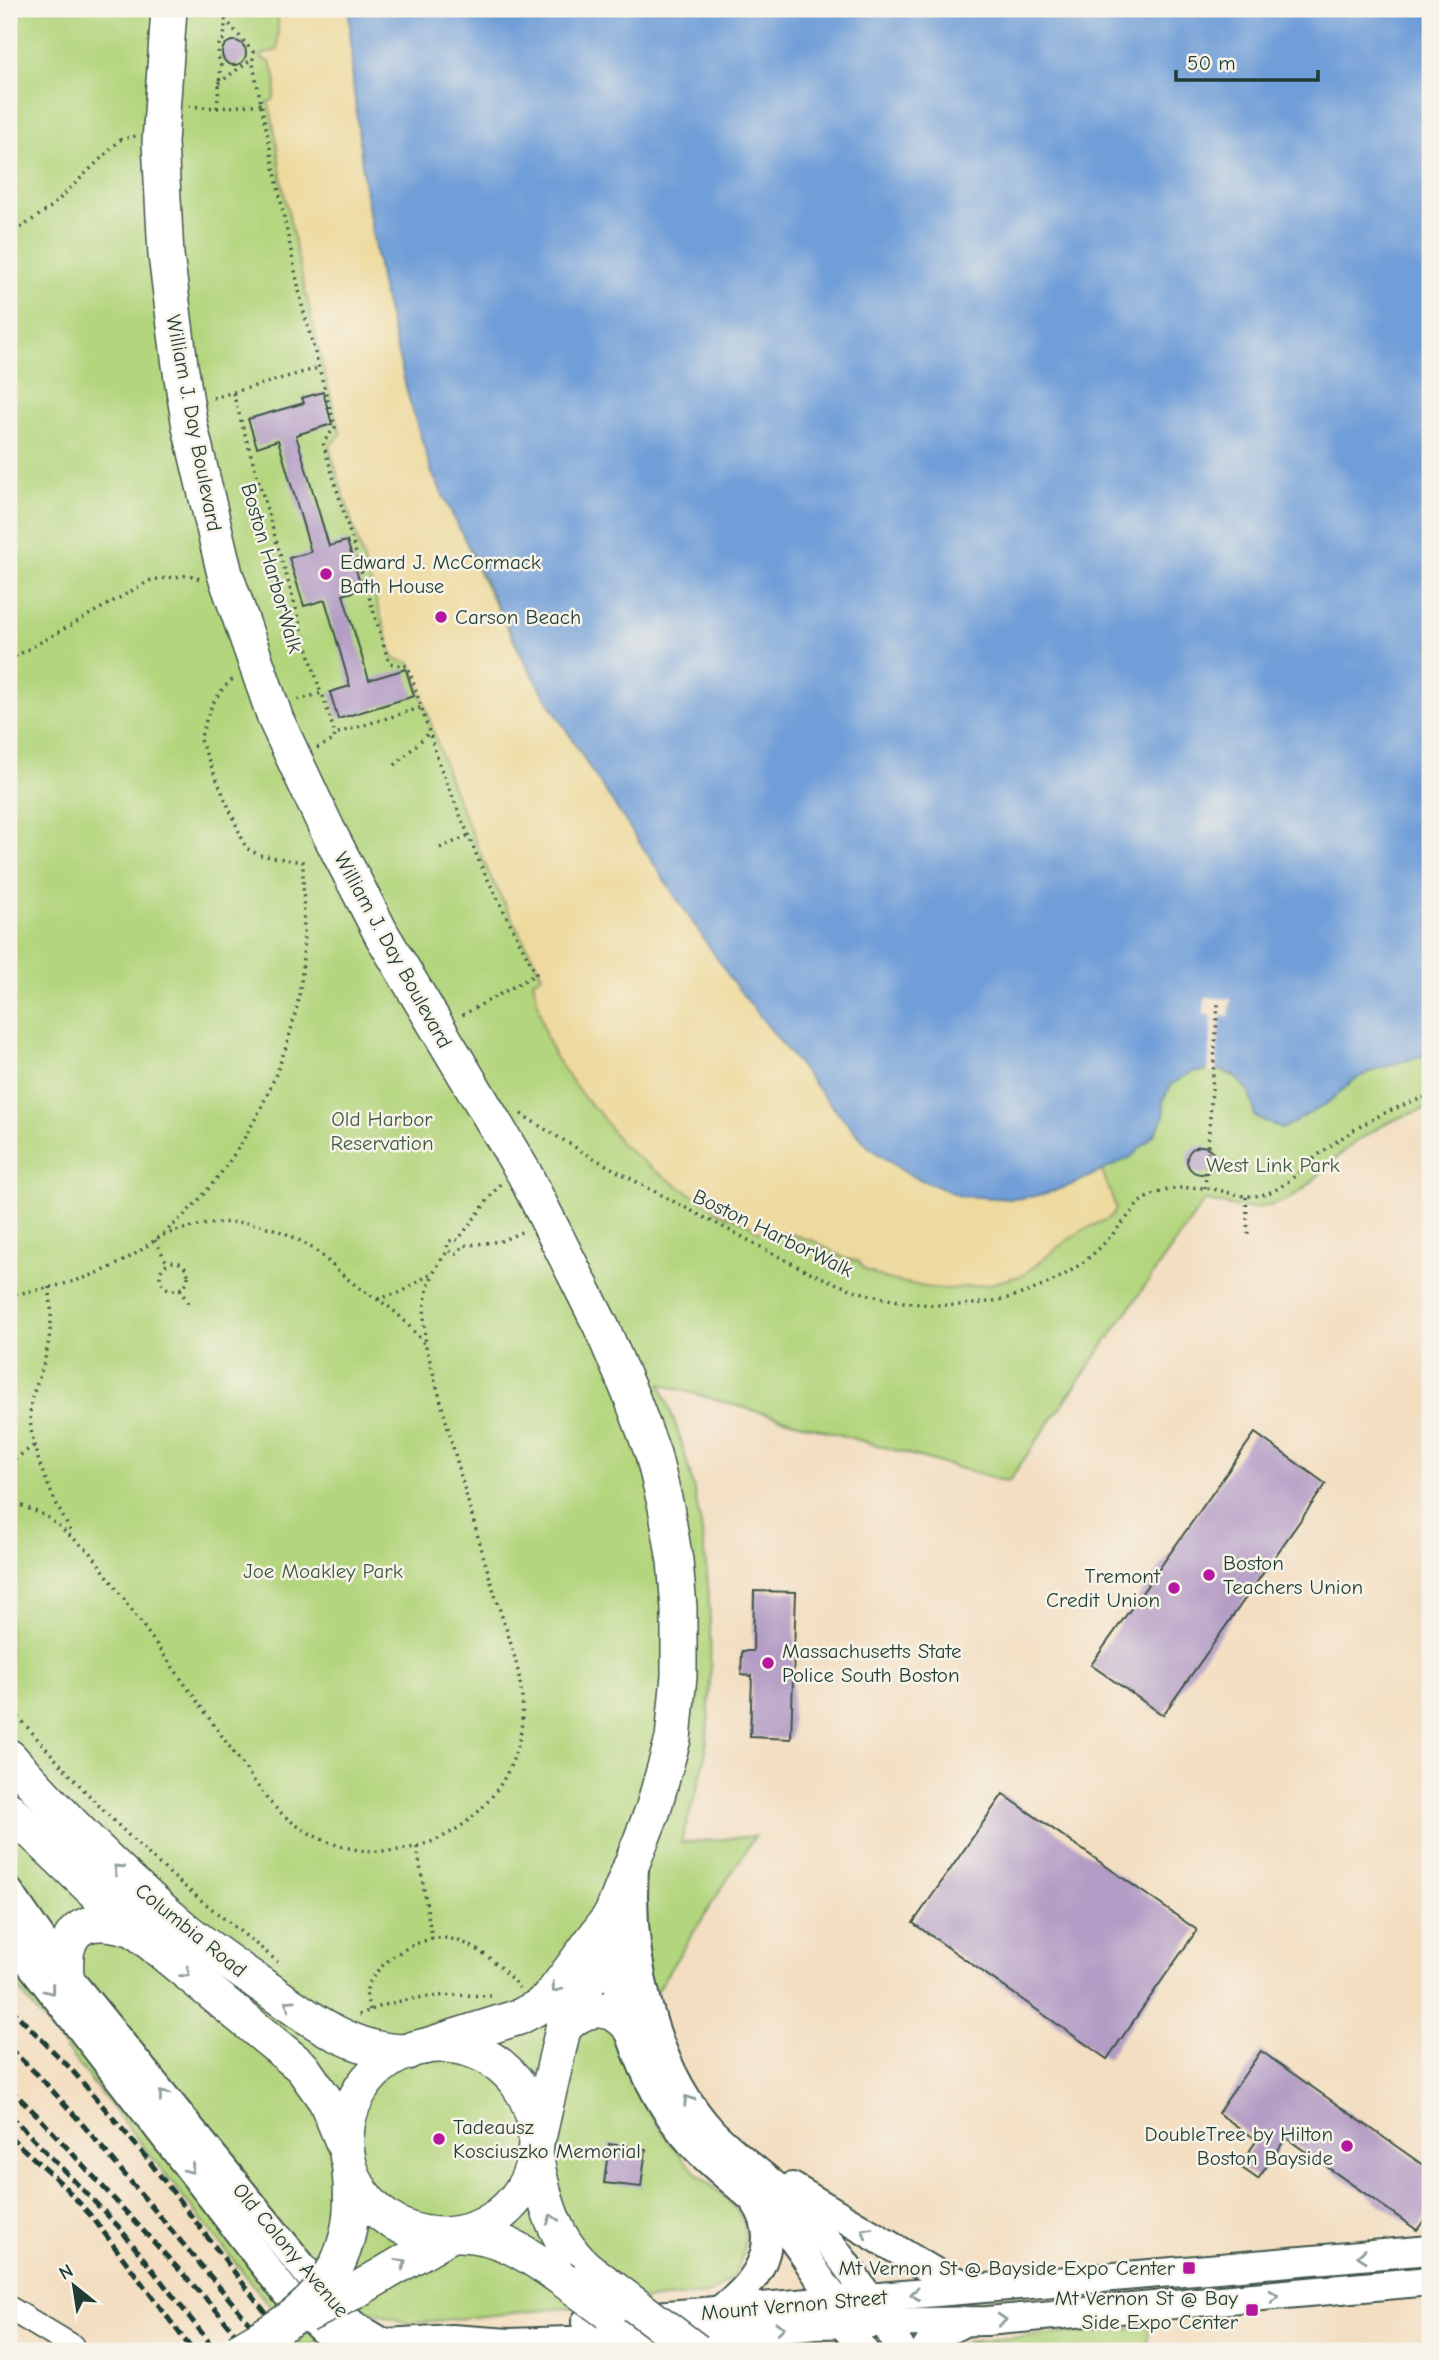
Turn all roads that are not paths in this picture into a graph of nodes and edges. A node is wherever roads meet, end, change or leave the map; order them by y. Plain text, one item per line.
1 (169, 9) edge
2 (9, 1757) edge
3 (9, 1810) edge
4 (635, 1861) junction
5 (9, 1892) edge
6 (612, 1914) junction
7 (134, 1928) junction
8 (9, 1936) edge
9 (66, 1975) junction
10 (630, 2027) junction
11 (563, 2029) junction
12 (415, 2049) junction
13 (536, 2150) junction
14 (732, 2151) junction
15 (347, 2157) junction
16 (752, 2198) junction
17 (454, 2234) junction
18 (1430, 2250) edge
19 (576, 2274) junction
20 (1430, 2281) edge
21 (344, 2282) junction
22 (994, 2288) junction
23 (867, 2297) junction
24 (9, 2308) edge
25 (829, 2308) junction
26 (718, 2311) junction
27 (962, 2323) junction
28 (885, 2324) junction
29 (600, 2337) edge
30 (452, 2339) junction
31 (387, 2343) junction
32 (509, 2343) junction
33 (72, 2346) dead end
34 (238, 2351) edge
35 (537, 2351) edge
36 (659, 2351) edge
37 (696, 2351) edge
38 (864, 2351) edge
39 (902, 2351) edge
40 (925, 2351) edge

1 - 4 main road, William J. Day Boulevard
12 -> 2 main road, Columbia Road
3 - 7 main road, Columbia Road
4 - 6 main road, William J. Day Boulevard
14 -> 4 street, William J. Day Boulevard
5 - 9 street, Old Colony Avenue
6 - 10 street, William J. Day Boulevard
6 - 11 main road, William J. Day Boulevard
6 -> 12 main road, William J. Day Boulevard
7 - 9 main road
7 -> 15 main road, Columbia Road
8 -> 31 street, Old Colony Avenue
31 -> 9 street, Old Colony Avenue
10 - 11 main road
10 - 16 street, William J. Day Boulevard
11 - 13 main road, William J. Day Boulevard
12 - 13 main road
12 - 15 main road
13 - 17 main road
19 -> 13 main road
22 -> 14 street
14 - 23 street, William J. Day Boulevard
15 - 17 main road
15 - 21 main road, Columbia Road
16 - 25 street, William J. Day Boulevard
16 - 26 street
17 - 19 main road
21 -> 17 main road
18 -> 22 street, Mount Vernon Street
19 - 36 main road, bridge
19 - 37 main road, bridge
27 -> 20 street, Mount Vernon Street
21 - 34 main road, bridge
22 -> 23 street, Mount Vernon Street
23 - 25 street, Mount Vernon Street
23 - 28 street, William J. Day Boulevard
24 - 33 street
25 - 26 street, Mount Vernon Street
25 - 28 street, Mount Vernon Street
29 -> 25 street, Mount Vernon Street
25 - 38 street, William J. Day Boulevard
26 - 29 street, Mount Vernon Street
27 - 28 street, Mount Vernon Street
27 - 40 street
28 - 39 street, William J. Day Boulevard
29 - 30 street, Mount Vernon Street
29 - 32 street, Mount Vernon Street
30 - 31 street, Mount Vernon Street
30 - 32 street, Mount Vernon Street
32 - 35 street

